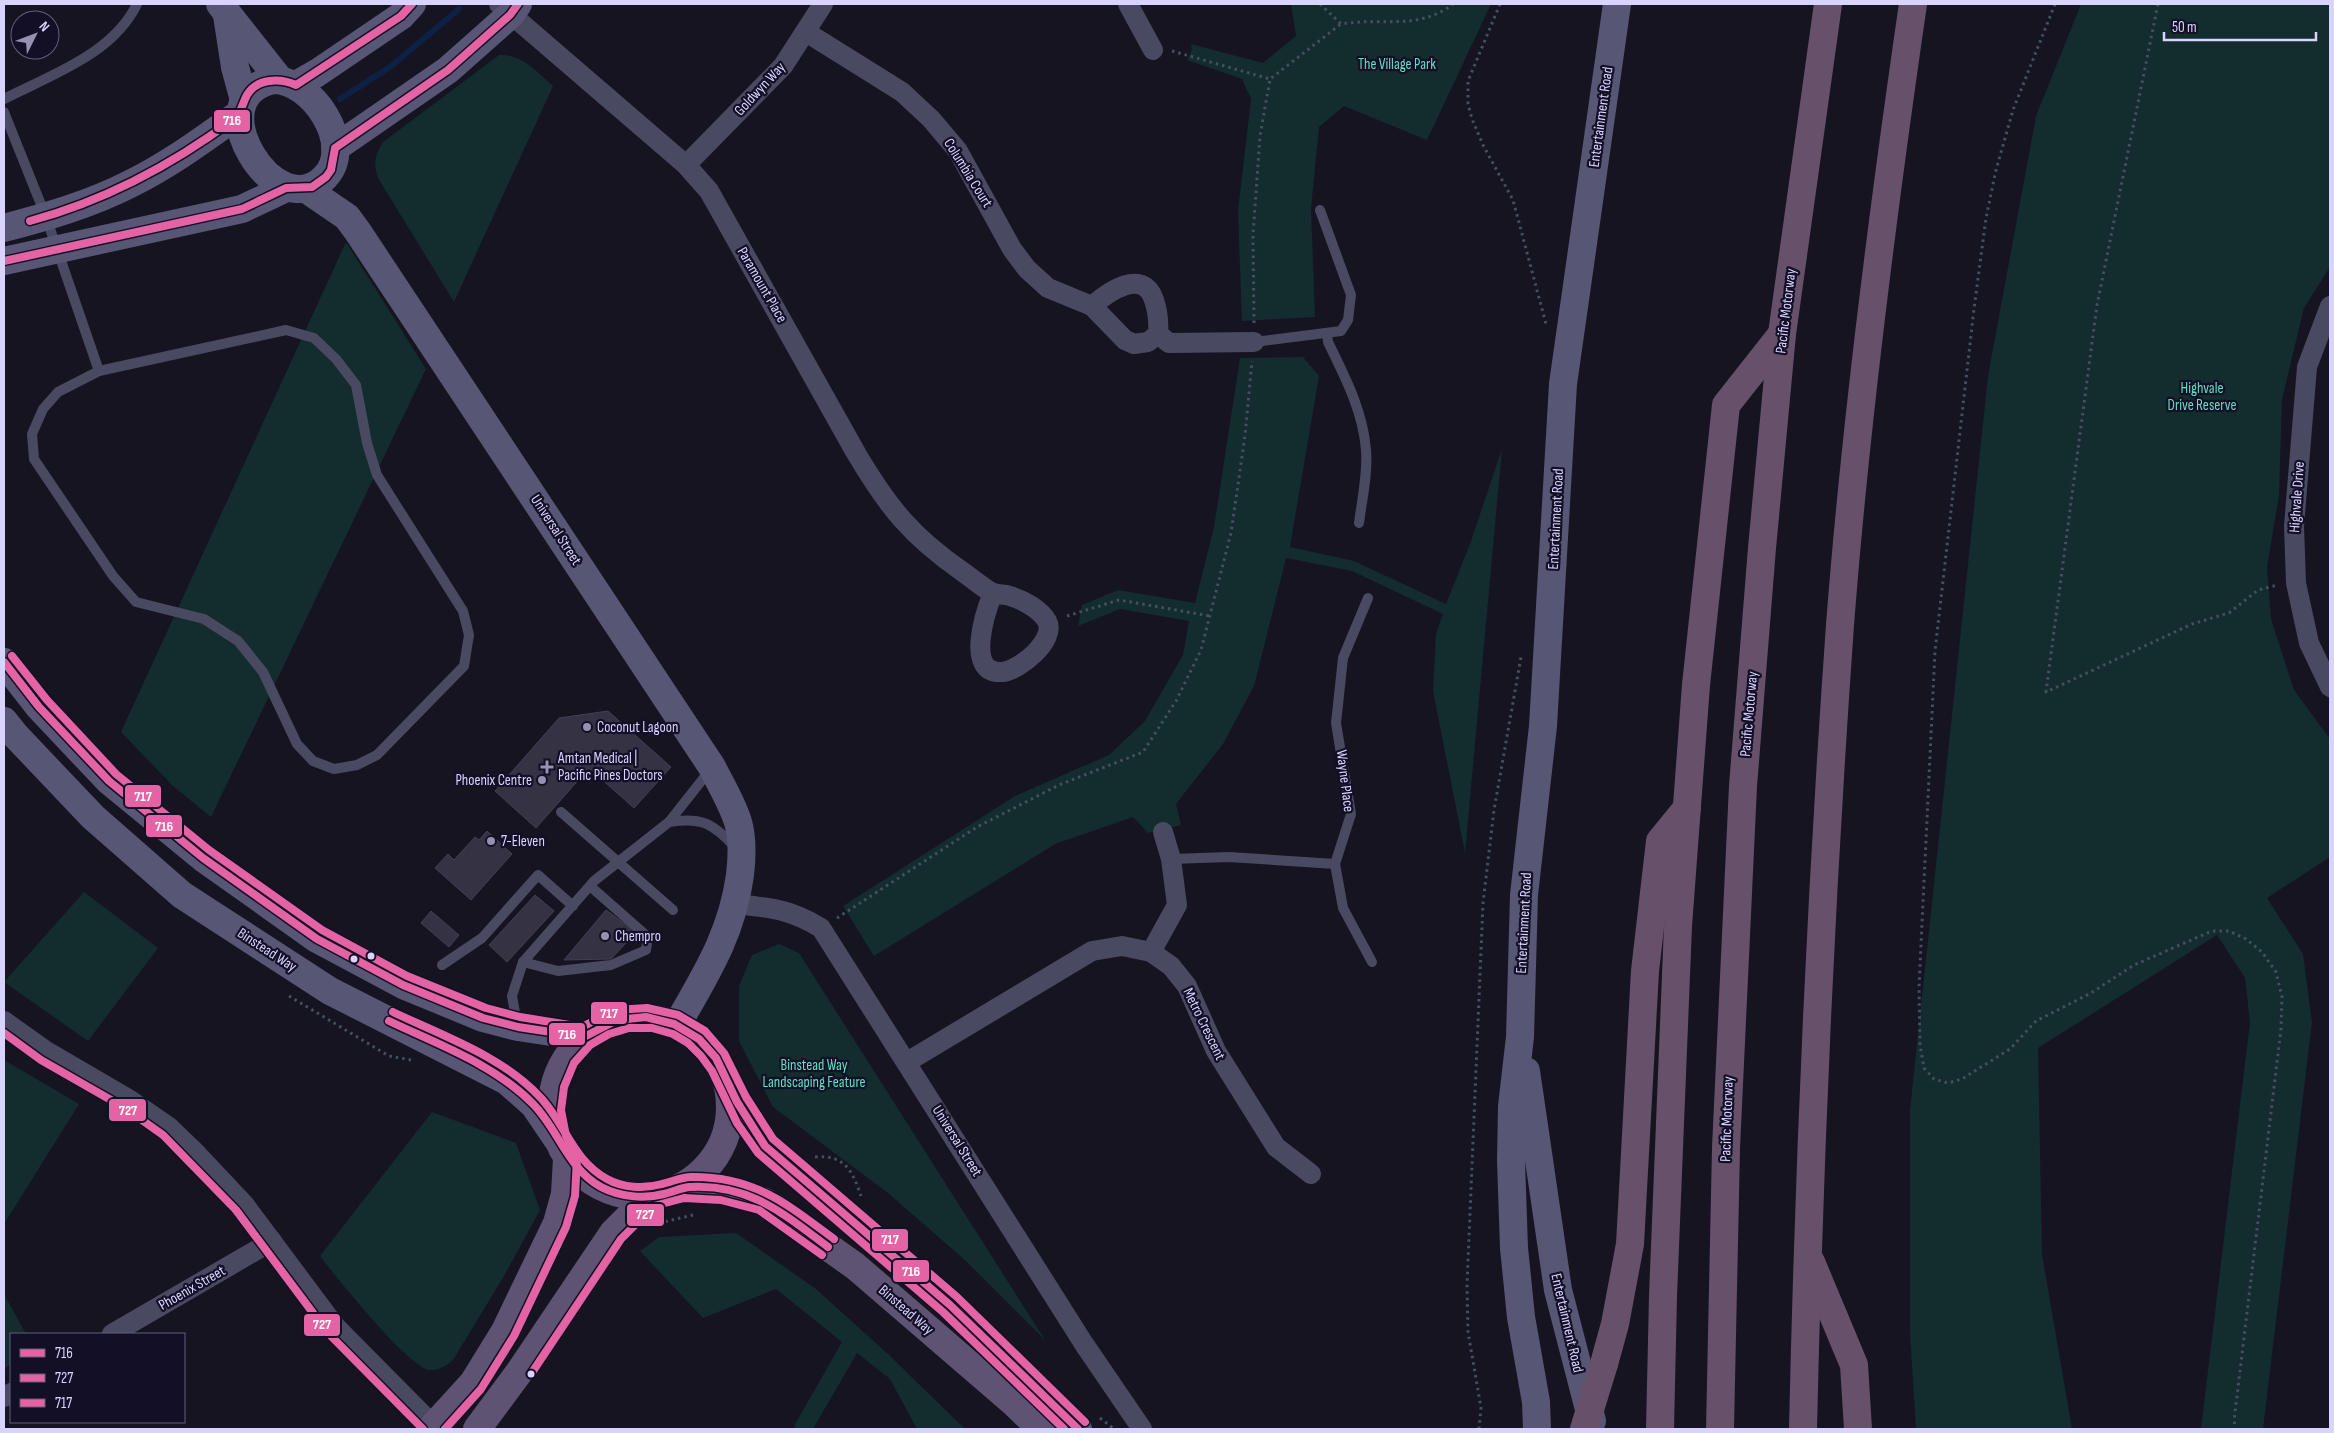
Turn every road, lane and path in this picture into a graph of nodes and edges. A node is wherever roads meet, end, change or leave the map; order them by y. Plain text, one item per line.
1 (137, 4) edge
2 (412, 4) edge
3 (823, 4) edge
4 (1128, 4) edge
5 (1320, 4) edge
6 (1453, 4) edge
7 (1500, 4) edge
8 (1617, 4) edge
9 (1828, 4) edge
10 (1913, 4) edge
11 (2055, 4) edge
12 (2158, 4) edge
13 (509, 7) edge
14 (223, 9) edge
15 (1341, 24) junction
16 (806, 32) junction
17 (1153, 50) joint
18 (1270, 79) junction
19 (288, 82) junction
20 (4, 99) edge
21 (241, 107) junction
22 (4, 112) edge
23 (335, 148) junction
24 (686, 165) junction
25 (296, 188) junction
26 (1320, 210) dead end
27 (46, 217) junction
28 (4, 228) edge
29 (57, 249) junction
30 (4, 261) edge
31 (1092, 306) junction
32 (2330, 306) edge
33 (1158, 334) junction
34 (1327, 334) junction
35 (1546, 334) dead end
36 (1782, 334) junction
37 (1254, 342) junction
38 (99, 370) junction
39 (1359, 523) dead end
40 (2296, 586) junction
41 (993, 593) junction
42 (1368, 598) dead end
43 (1210, 616) junction
44 (1048, 622) junction
45 (1522, 652) dead end
46 (4, 662) edge
47 (2330, 686) edge
48 (4, 720) edge
49 (712, 767) junction
50 (1687, 808) junction
51 (561, 812) dead end
52 (669, 822) junction
53 (1163, 832) dead end
54 (742, 854) junction
55 (1171, 859) junction
56 (620, 862) junction
57 (1335, 864) junction
58 (590, 886) junction
59 (736, 904) junction
60 (573, 906) junction
61 (673, 910) dead end
62 (821, 928) junction
63 (1151, 952) junction
64 (523, 962) junction
65 (1372, 962) dead end
66 (442, 965) dead end
67 (4, 1021) edge
68 (677, 1025) junction
69 (518, 1027) junction
70 (584, 1037) junction
71 (1520, 1037) junction
72 (908, 1062) junction
73 (728, 1084) junction
74 (562, 1148) junction
75 (1311, 1174) dead end
76 (682, 1188) junction
77 (648, 1197) junction
78 (272, 1241) junction
79 (1807, 1252) junction
80 (114, 1333) edge
81 (434, 1428) edge
82 (477, 1429) edge
83 (1040, 1429) edge
84 (1078, 1429) edge
85 (1142, 1429) edge
86 (1479, 1429) edge
87 (1537, 1429) edge
88 (1584, 1429) edge
89 (1595, 1429) edge
90 (1660, 1429) edge
91 (1720, 1429) edge
92 (1803, 1429) edge
93 (1858, 1429) edge
94 (2236, 1429) edge

1 - 20 lane
2 - 19 street
3 - 16 street, Goldwyn Way
4 - 17 street
5 - 15 path
6 - 15 path
7 - 35 path
8 - 71 street, Entertainment Road
9 - 36 highway, Pacific Motorway
10 - 79 highway
11 - 94 path
12 - 40 path
13 - 23 street
13 - 24 street, Paramount Place
14 - 19 street
14 - 21 street
15 - 18 path
16 - 24 street, Goldwyn Way
16 - 31 street, Columbia Court
17 - 18 path
18 - 37 path
19 - 21 street
19 - 23 street
21 - 25 street
21 - 27 street
22 - 27 lane
23 - 25 street
24 - 41 street, Paramount Place
25 - 29 street
25 - 49 street, Universal Street
26 - 34 lane
27 - 28 street
27 - 29 lane
29 - 30 street
29 - 38 lane
31 - 33 street, Columbia Court
31 - 33 street
32 - 40 street, Highvale Drive
33 - 37 street
34 - 37 lane
34 - 39 lane
36 - 50 highway
36 - 91 highway, Pacific Motorway
37 - 43 path
38 - 38 lane
40 - 47 street, Highvale Drive
41 - 44 street, Paramount Place
41 - 44 street
42 - 57 lane, Wayne Place
43 - 44 path
43 - 62 path
45 - 86 path
46 - 69 street
48 - 74 street, Binstead Way
49 - 52 lane
49 - 54 street, Universal Street
50 - 88 highway, bridge
50 - 90 highway
51 - 56 lane
52 - 54 lane
52 - 56 lane
53 - 55 street
54 - 59 street, Universal Street
55 - 57 lane
55 - 63 street
56 - 58 lane
56 - 61 lane
57 - 65 lane
58 - 60 lane
58 - 64 lane
59 - 62 street, Universal Street
59 - 68 street, Universal Street
60 - 64 lane
60 - 66 lane
62 - 72 street, Universal Street
63 - 72 street, Metro Crescent
63 - 75 street, Metro Crescent
64 - 69 lane
67 - 78 street
68 - 70 main road
68 - 73 main road
69 - 70 street
70 - 74 main road
71 - 87 street, Entertainment Road
71 - 89 street, Entertainment Road
72 - 85 street, Universal Street
73 - 76 main road
73 - 84 main road
74 - 77 main road
74 - 81 main road
76 - 77 main road
76 - 83 main road, Binstead Way
77 - 82 main road
78 - 80 street, Phoenix Street
78 - 81 street
79 - 92 highway
79 - 93 highway

